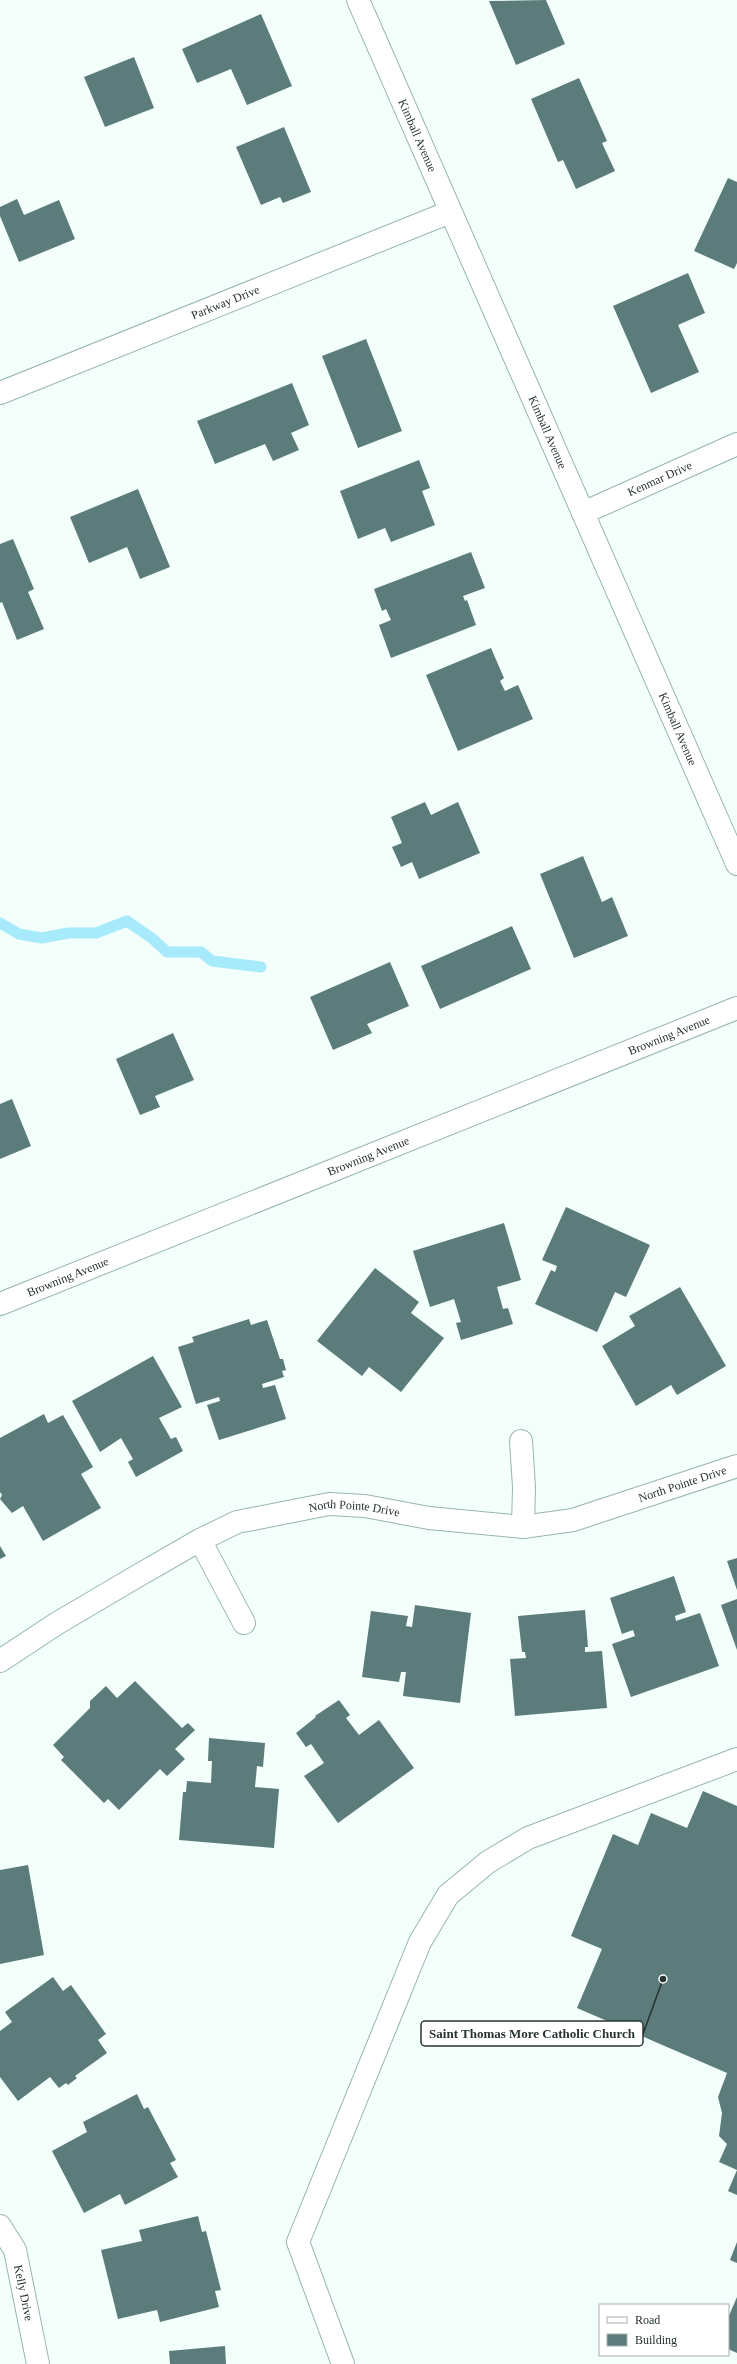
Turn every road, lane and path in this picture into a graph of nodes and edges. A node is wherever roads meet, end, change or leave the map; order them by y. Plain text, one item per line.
1 (358, 0) edge
2 (450, 212) junction
3 (0, 393) edge
4 (737, 444) edge
5 (583, 513) junction
6 (737, 864) edge
7 (737, 1008) edge
8 (0, 1304) edge
9 (521, 1441) dead end
10 (737, 1466) edge
11 (523, 1527) junction
12 (200, 1540) junction
13 (244, 1623) dead end
14 (0, 1661) edge
15 (737, 1759) edge
16 (0, 2226) edge
17 (38, 2364) edge
18 (343, 2364) edge

1 - 2 street, Kimball Avenue
2 - 3 street, Parkway Drive
2 - 5 street, Kimball Avenue
4 - 5 street, Kenmar Drive
5 - 6 street, Kimball Avenue
7 - 8 street, Browning Avenue
9 - 11 street
10 - 11 street, North Pointe Drive
11 - 12 street, North Pointe Drive
12 - 13 street
12 - 14 street, North Pointe Drive
15 - 18 street
16 - 17 street, Kelly Drive

